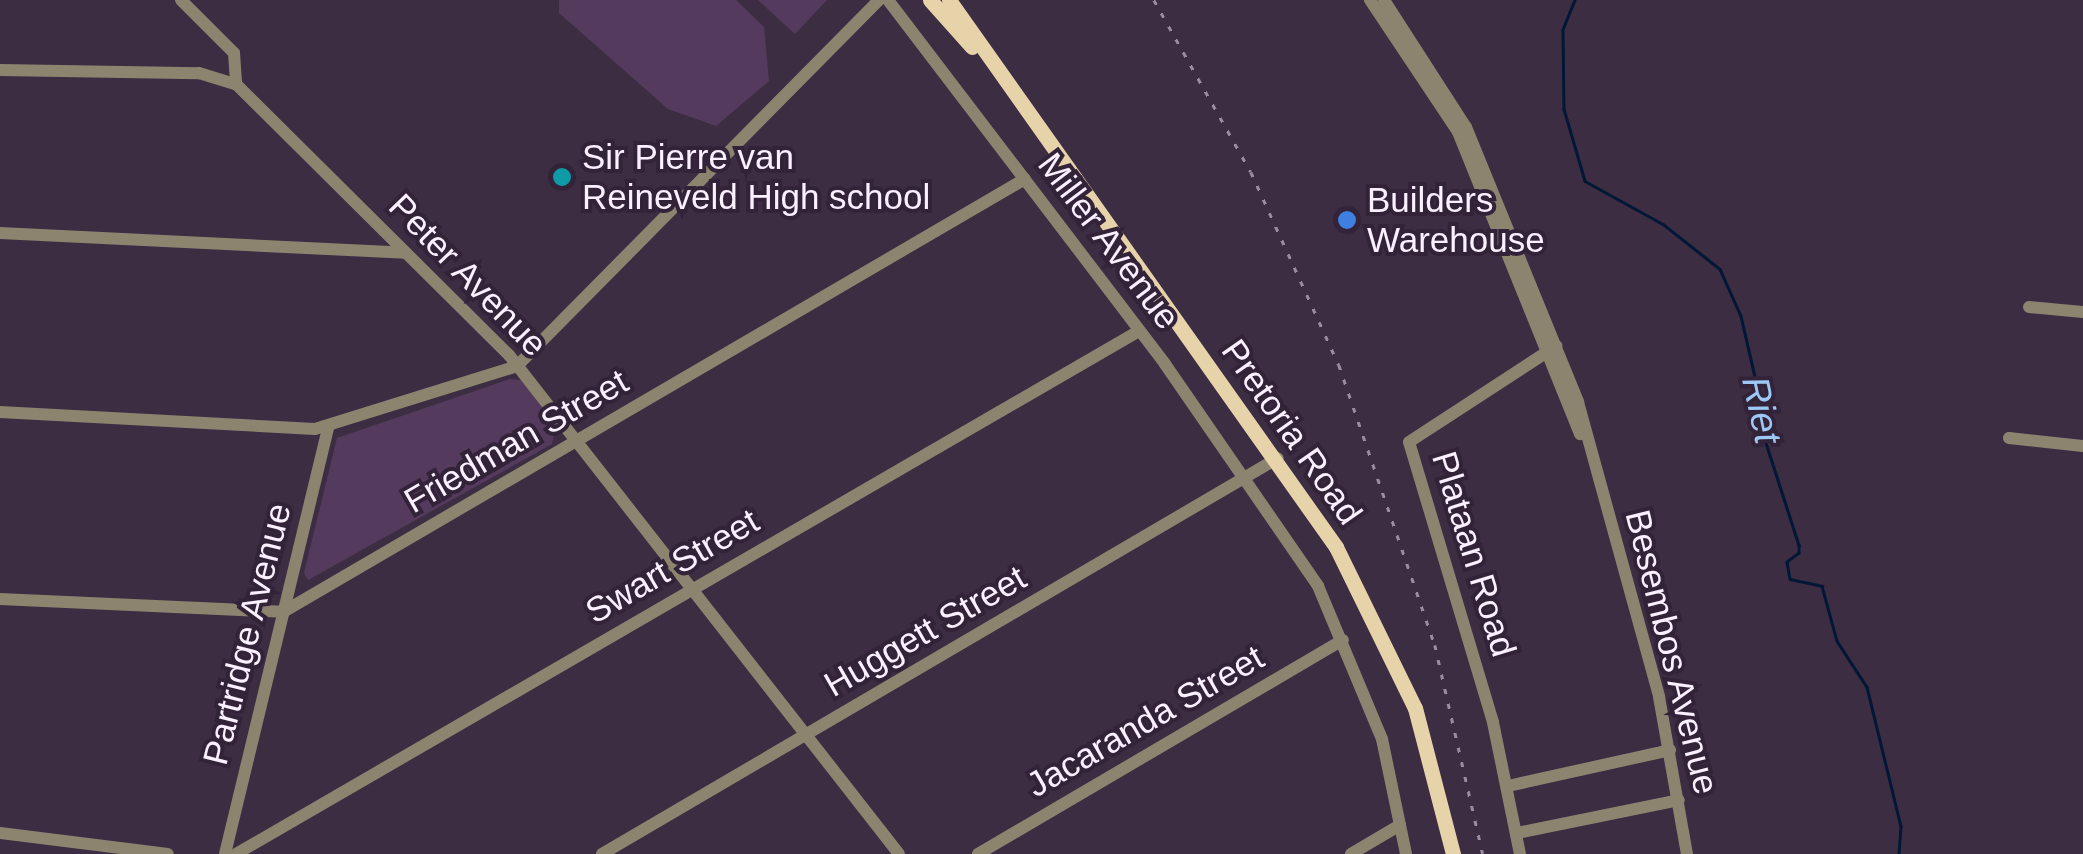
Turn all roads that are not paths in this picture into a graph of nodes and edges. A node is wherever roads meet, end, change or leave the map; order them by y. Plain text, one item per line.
1 (181, 0) edge
2 (880, 0) edge
3 (888, 0) edge
4 (930, 0) edge
5 (949, 0) edge
6 (1370, 0) edge
7 (1384, 0) edge
8 (0, 70) edge
9 (1005, 82) junction
10 (236, 84) junction
11 (1025, 179) junction
12 (0, 233) edge
13 (406, 253) junction
14 (2029, 307) dead end
15 (2083, 312) edge
16 (1138, 331) junction
17 (1550, 350) junction
18 (517, 366) junction
19 (0, 412) edge
20 (328, 428) junction
21 (2009, 438) dead end
22 (576, 440) junction
23 (2083, 446) edge
24 (1278, 458) junction
25 (1247, 478) junction
26 (689, 590) junction
27 (0, 599) edge
28 (282, 612) junction
29 (1343, 640) junction
30 (802, 737) junction
31 (1670, 750) junction
32 (1508, 786) junction
33 (1679, 800) junction
34 (1400, 825) junction
35 (1517, 833) junction
36 (0, 834) edge
37 (168, 854) edge
38 (225, 854) edge
39 (236, 854) edge
40 (602, 854) edge
41 (899, 854) edge
42 (978, 854) edge
43 (1351, 854) edge
44 (1406, 854) edge
45 (1453, 854) edge
46 (1520, 854) edge
47 (1687, 854) edge

1 - 10 street
2 - 18 street
3 - 11 street, Miller Avenue
4 - 9 main road, Pretoria Road
5 - 9 main road, Pretoria Road
6 - 17 street
7 - 17 street
8 - 10 street
9 - 24 main road, Pretoria Road
10 - 13 street, Peter Avenue
11 - 16 street, Miller Avenue
11 - 22 street, Friedman Street
12 - 13 street
13 - 18 street, Peter Avenue
14 - 15 street
16 - 25 street, Miller Avenue
16 - 26 street, Swart Street
17 - 31 street, Besembos Avenue
17 - 32 street, Plataan Road
18 - 20 street
18 - 22 street, Peter Avenue
19 - 20 street
20 - 28 street, Partridge Avenue
21 - 23 street
22 - 26 street, Peter Avenue
22 - 28 street, Friedman Street
24 - 25 street, Huggett Street
24 - 45 main road, Pretoria Road
25 - 29 street, Miller Avenue
25 - 30 street, Huggett Street
26 - 30 street, Peter Avenue
26 - 39 street, Swart Street
27 - 28 street
28 - 38 street, Partridge Avenue
29 - 34 street, Miller Avenue
29 - 42 street, Jacaranda Street
30 - 40 street, Huggett Street
30 - 41 street, Peter Avenue
31 - 32 street
31 - 33 street, Besembos Avenue
32 - 35 street, Plataan Road
33 - 35 street
33 - 47 street, Besembos Avenue
34 - 43 street
34 - 44 street, Miller Avenue
35 - 46 street, Plataan Road
36 - 37 street

